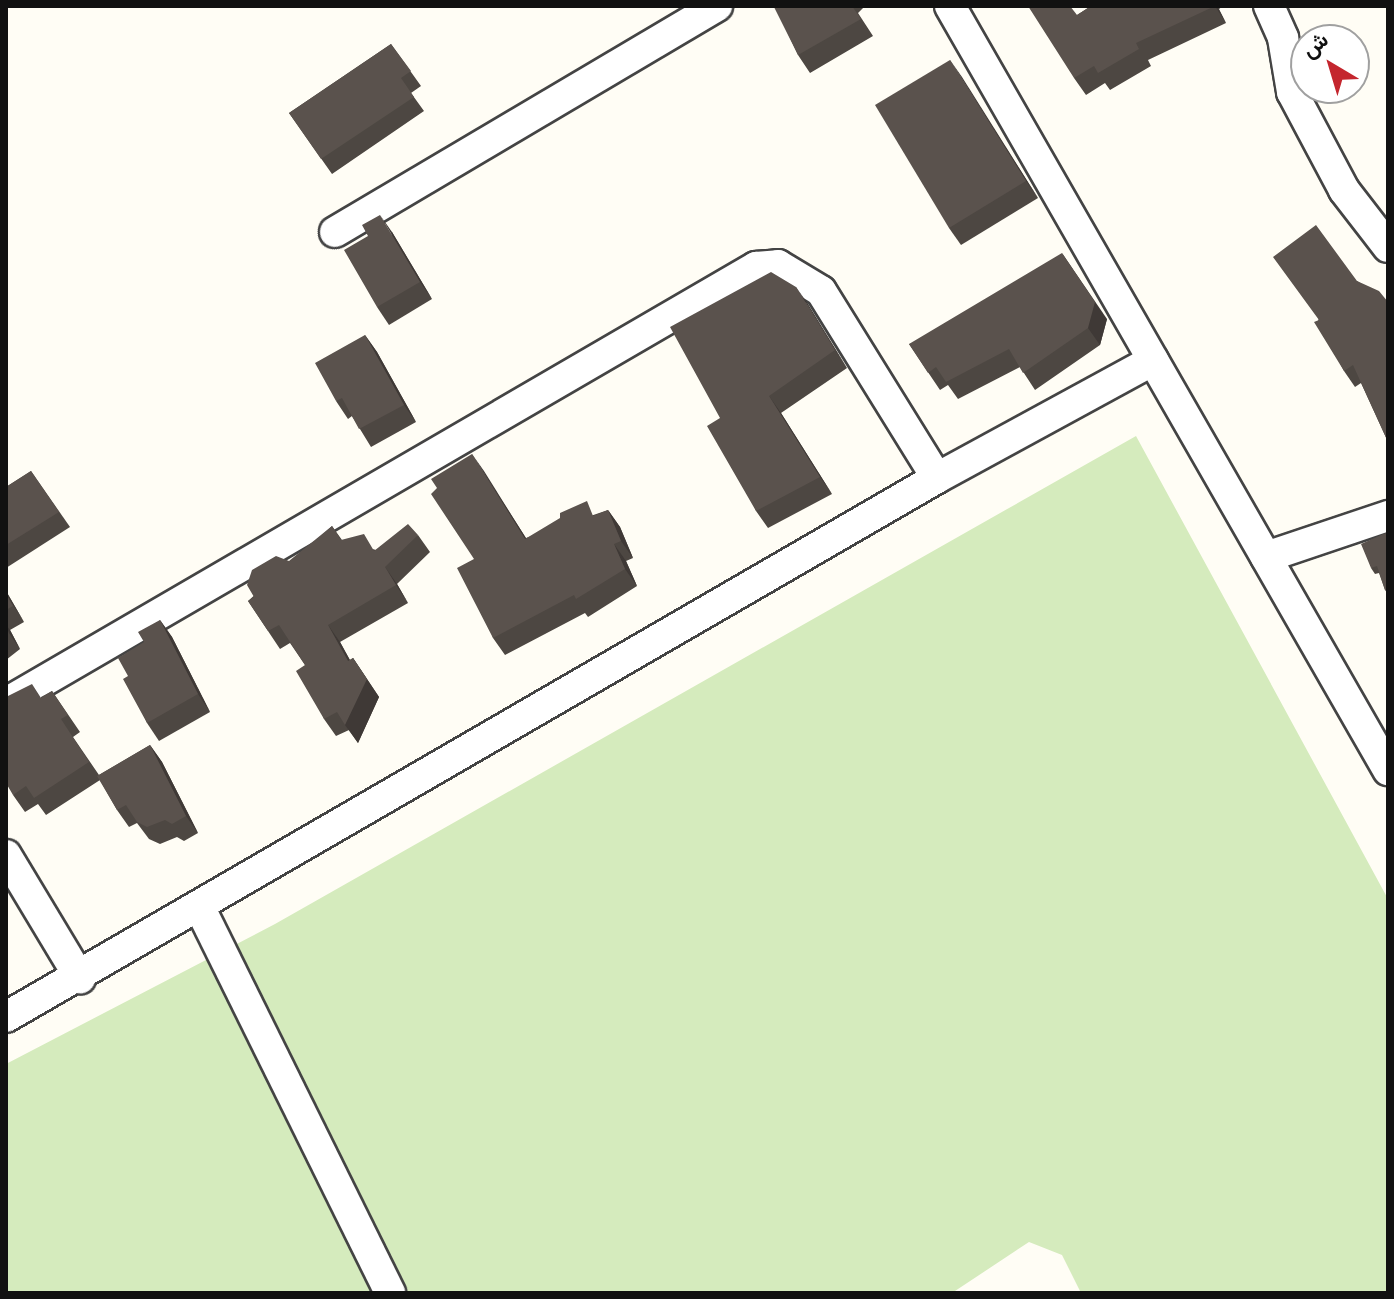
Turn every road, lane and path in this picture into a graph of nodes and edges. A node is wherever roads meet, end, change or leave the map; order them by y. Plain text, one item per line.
1 (717, 6) edge
2 (950, 6) edge
3 (1269, 6) edge
4 (335, 232) dead end
5 (1388, 247) edge
6 (1153, 360) junction
7 (937, 478) junction
8 (1388, 516) edge
9 (1266, 557) junction
10 (6, 703) edge
11 (1388, 770) edge
12 (6, 855) edge
13 (200, 908) junction
14 (80, 978) junction
15 (6, 1017) edge
16 (390, 1293) edge

1 - 4 street
2 - 6 street
3 - 5 street
6 - 7 street
6 - 9 street
7 - 10 street
7 - 13 street
8 - 9 street
9 - 11 street
12 - 14 street
13 - 14 street
13 - 16 street
14 - 15 street

